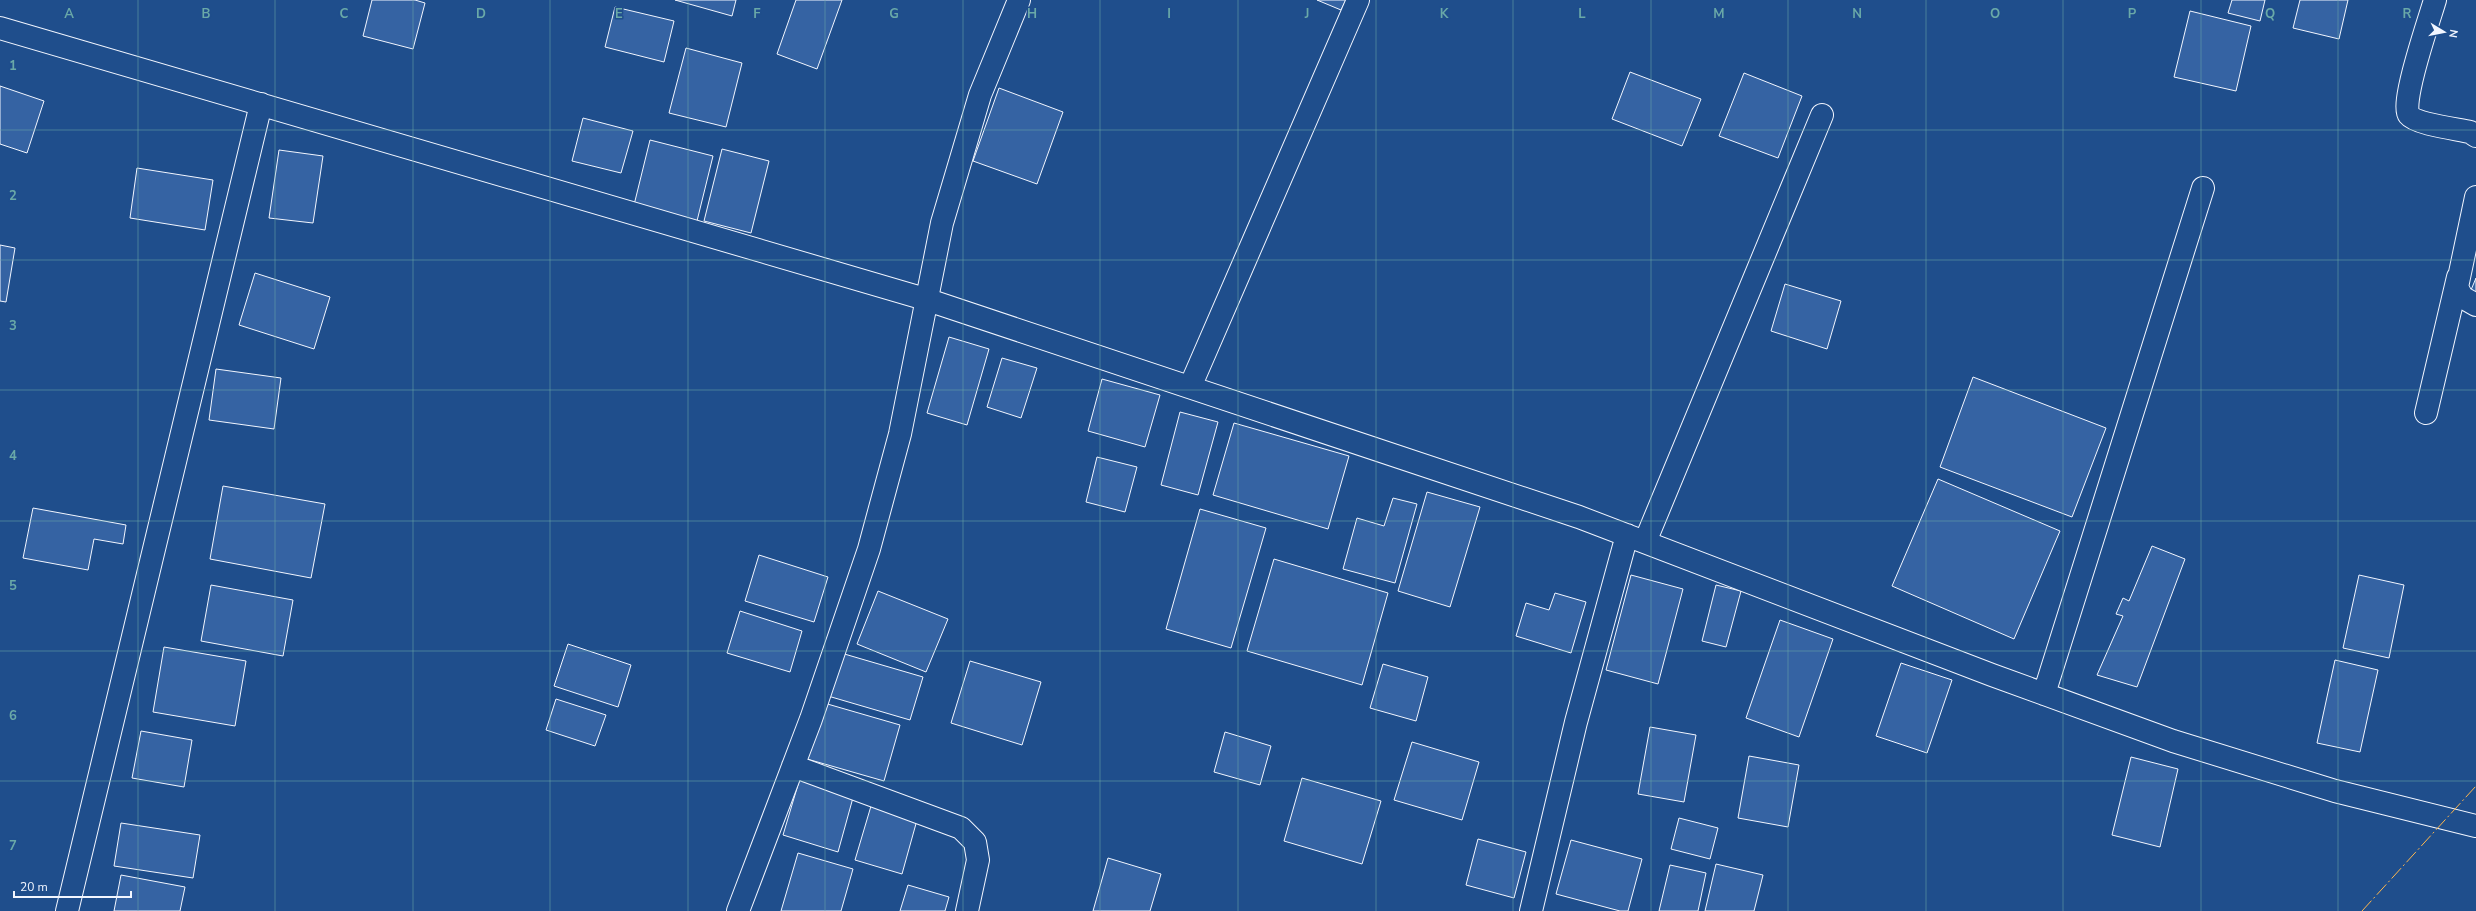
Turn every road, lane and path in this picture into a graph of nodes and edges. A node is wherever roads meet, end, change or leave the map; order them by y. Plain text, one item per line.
1 (1019, 0) edge
2 (1358, 0) edge
3 (2435, 0) edge
4 (0, 28) edge
5 (261, 104) junction
6 (1822, 114) dead end
7 (2476, 136) edge
8 (2203, 188) dead end
9 (2476, 197) edge
10 (2458, 277) junction
11 (925, 299) junction
12 (2476, 305) edge
13 (1190, 387) junction
14 (2426, 413) dead end
15 (1636, 538) junction
16 (2044, 694) junction
17 (793, 766) junction
18 (2476, 826) edge
19 (67, 911) edge
20 (738, 911) edge
21 (967, 911) edge
22 (1532, 911) edge

1 - 11 street
2 - 13 street
3 - 7 street
4 - 5 street
5 - 11 street
5 - 19 street
6 - 15 street
8 - 16 street
9 - 10 street
10 - 12 street
10 - 14 street
11 - 13 street
11 - 17 street
13 - 15 street
15 - 16 street
15 - 22 street
16 - 18 street
17 - 20 street
17 - 21 street

